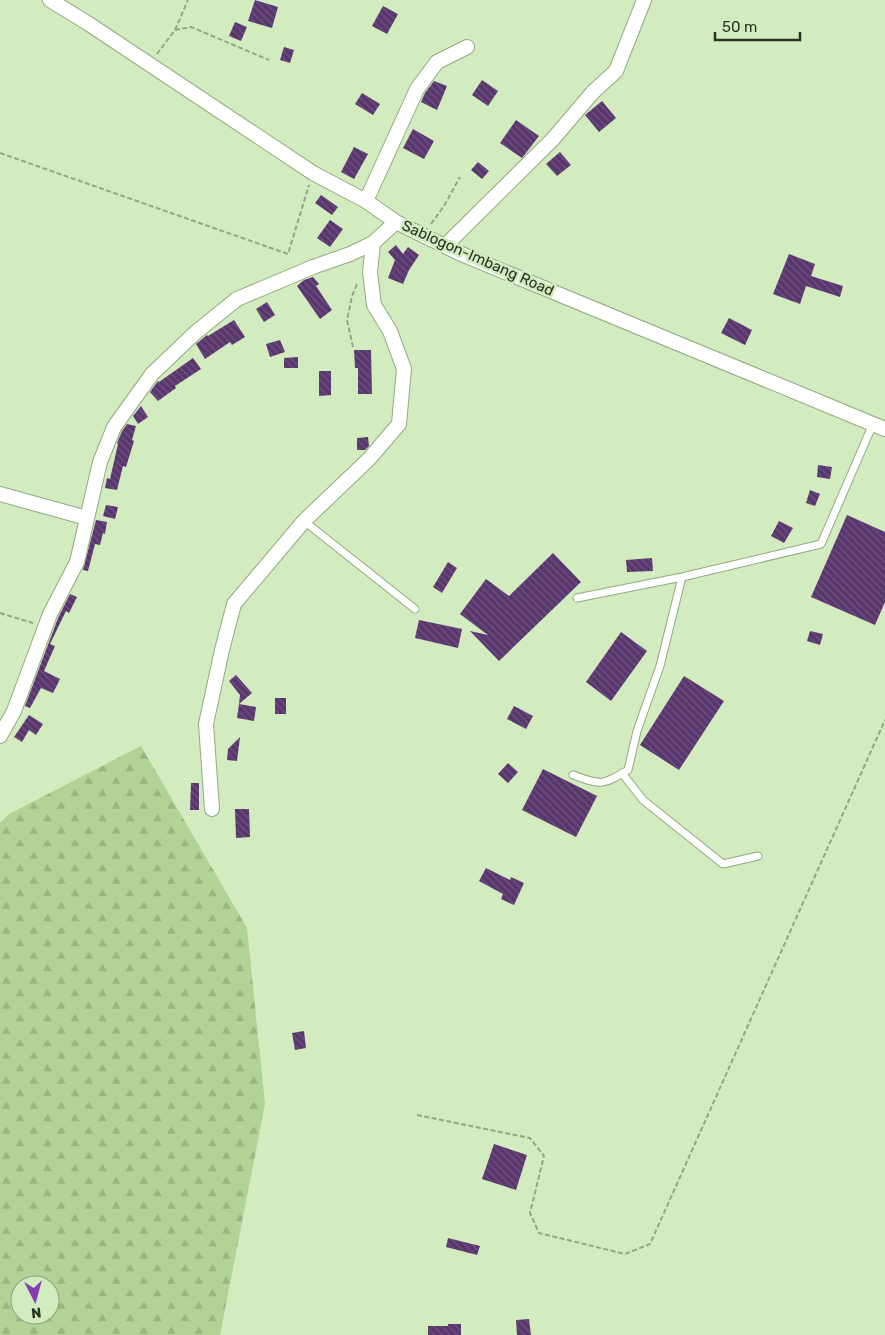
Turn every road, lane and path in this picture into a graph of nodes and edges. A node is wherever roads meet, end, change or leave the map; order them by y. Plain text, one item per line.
1 (50, 0) edge
2 (188, 0) edge
3 (644, 0) edge
4 (175, 30) junction
5 (467, 47) dead end
6 (269, 60) dead end
7 (149, 64) junction
8 (0, 153) edge
9 (313, 173) junction
10 (460, 177) dead end
11 (366, 201) junction
12 (396, 222) junction
13 (423, 235) junction
14 (373, 243) junction
15 (445, 246) junction
16 (360, 276) dead end
17 (353, 347) dead end
18 (879, 427) edge
19 (0, 494) edge
20 (87, 518) junction
21 (304, 521) junction
22 (682, 577) junction
23 (577, 598) dead end
24 (414, 609) dead end
25 (0, 614) edge
26 (45, 627) junction
27 (885, 720) edge
28 (0, 736) edge
29 (622, 773) junction
30 (573, 776) dead end
31 (212, 809) dead end
32 (758, 856) dead end
33 (417, 1115) dead end

1 - 7 street, Sablogon-Imbang Road
2 - 4 path
3 - 15 street
4 - 6 path
4 - 7 path
5 - 11 street
7 - 9 street, Sablogon-Imbang Road
8 - 9 path
9 - 11 street, Sablogon-Imbang Road
10 - 13 path
11 - 12 street, Sablogon-Imbang Road
12 - 13 street, Sablogon-Imbang Road
12 - 14 street
13 - 15 street, Sablogon-Imbang Road
14 - 20 street
14 - 21 street
15 - 18 street, Sablogon-Imbang Road
16 - 17 path
18 - 22 lane
19 - 20 street
20 - 26 street
21 - 24 lane
21 - 31 street
22 - 23 lane
22 - 29 lane
25 - 26 path
26 - 28 street
27 - 33 path
29 - 30 lane
29 - 32 lane

